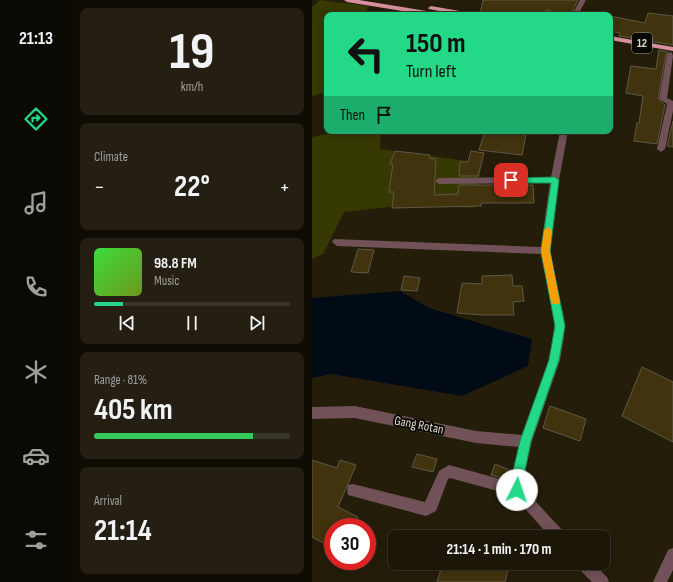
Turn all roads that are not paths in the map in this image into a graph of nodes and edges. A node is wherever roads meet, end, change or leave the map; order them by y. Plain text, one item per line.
1 (347, 0) edge
2 (381, 0) edge
3 (583, 0) edge
4 (375, 5) junction
5 (420, 12) edge
6 (453, 12) edge
7 (577, 12) edge
8 (613, 39) edge
9 (613, 44) edge
10 (672, 52) edge
11 (563, 134) edge
12 (661, 149) dead end
13 (555, 180) junction
14 (439, 181) dead end
15 (337, 242) dead end
16 (545, 251) junction
17 (312, 413) edge
18 (526, 441) junction
19 (353, 490) dead end
20 (517, 490) junction
21 (553, 530) edge
22 (673, 556) edge
23 (590, 570) edge
24 (602, 582) edge
25 (660, 582) edge

1 - 4 highway
2 - 4 highway
2 - 6 highway
3 - 7 street
4 - 5 highway
8 - 10 highway, 12
9 - 10 highway, 12
10 - 12 street
11 - 13 street
13 - 14 street
13 - 16 street
15 - 16 street
16 - 18 street
17 - 18 street, Gang Rotan
18 - 20 street
19 - 20 street
20 - 21 street
22 - 25 street
23 - 24 street

